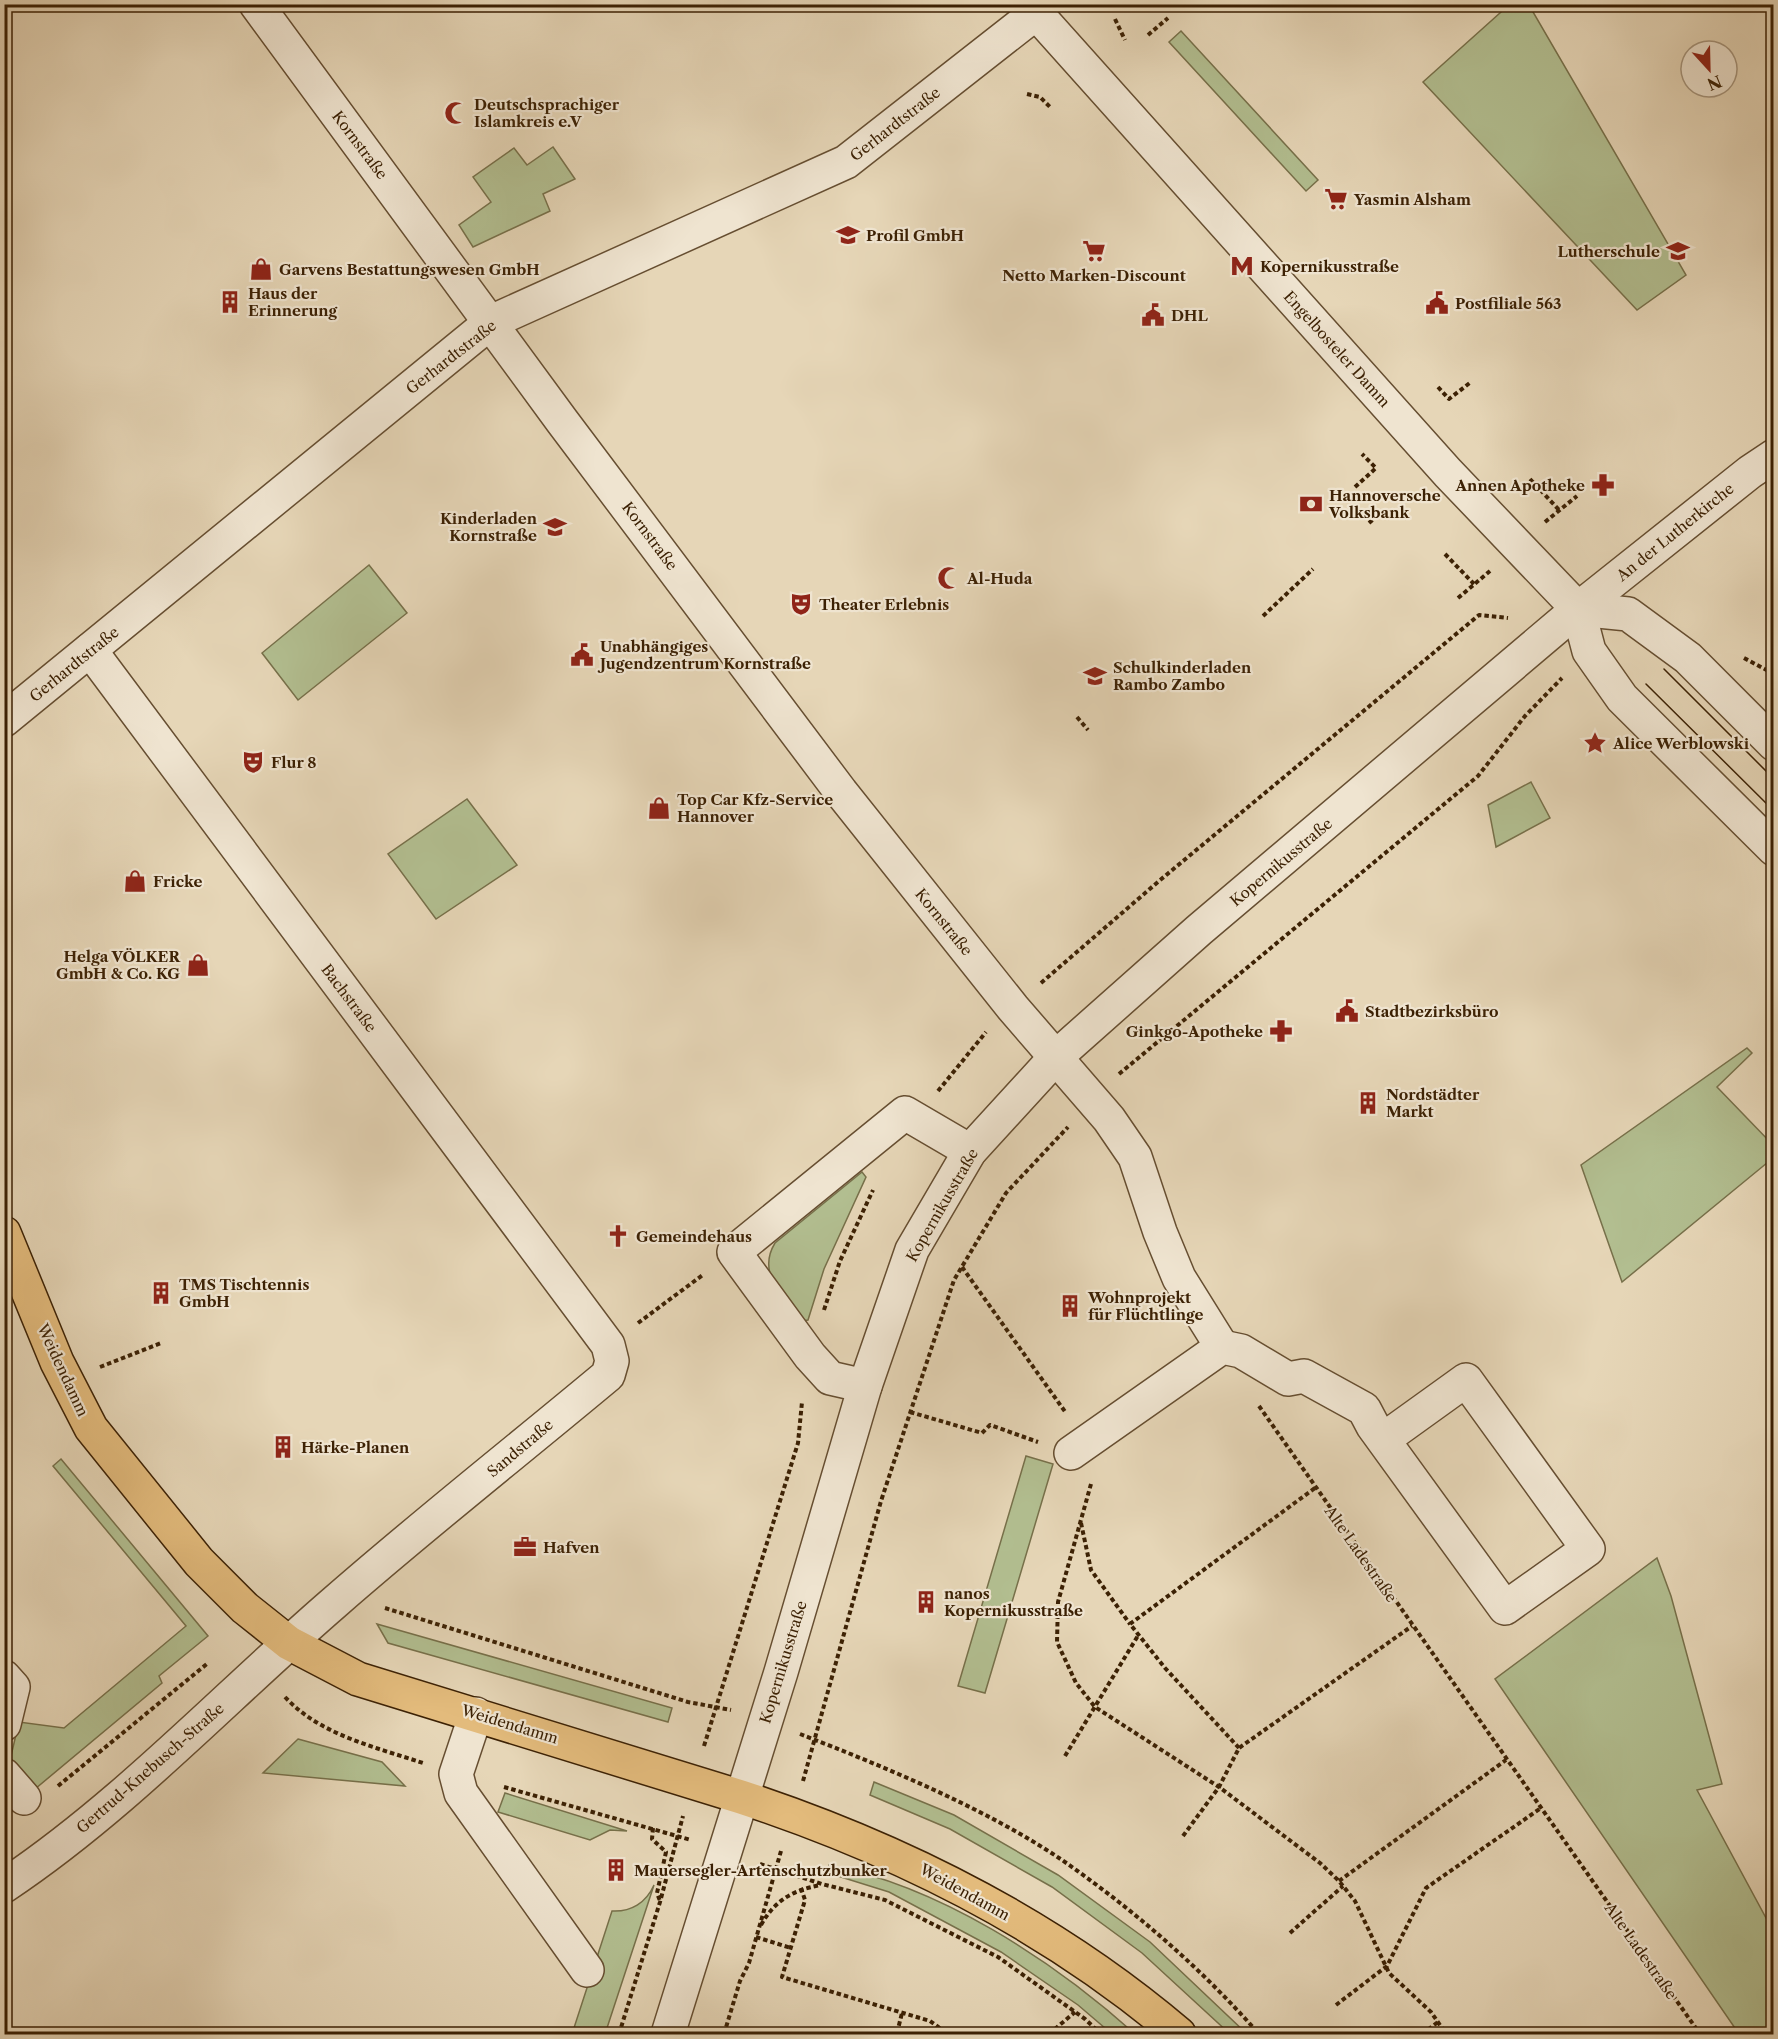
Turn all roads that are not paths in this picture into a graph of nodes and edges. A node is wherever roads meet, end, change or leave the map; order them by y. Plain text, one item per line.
1 (256, 4) edge
2 (1032, 9) edge
3 (491, 322) junction
4 (1773, 456) edge
5 (1578, 609) junction
6 (90, 650) junction
7 (4, 720) edge
8 (1773, 744) edge
9 (1773, 849) edge
10 (1056, 1057) junction
11 (970, 1151) junction
12 (4, 1233) edge
13 (608, 1345) joint
14 (1222, 1347) junction
15 (865, 1386) junction
16 (1378, 1433) junction
17 (1079, 1447) road end
18 (289, 1643) junction
19 (4, 1677) edge
20 (476, 1714) junction
21 (4, 1724) edge
22 (741, 1797) junction
23 (4, 1886) edge
24 (587, 1970) dead end
25 (668, 2034) edge
26 (1179, 2034) edge

1 - 3 street, Kornstraße
2 - 3 street, Gerhardtstraße
2 - 5 street, Engelbosteler Damm
3 - 6 street, Gerhardtstraße
3 - 10 street, Kornstraße
4 - 5 street, An der Lutherkirche
5 - 8 street
5 - 9 street, Engelbosteler Damm
5 - 10 street, Kopernikusstraße
6 - 7 street, Gerhardtstraße
6 - 13 street, Bachstraße
10 - 11 street, Kopernikusstraße
10 - 14 street
11 - 15 street, Kopernikusstraße
11 - 15 street
12 - 18 main road, Weidendamm
13 - 18 street, Sandstraße
14 - 16 street
14 - 17 street
15 - 22 street, Kopernikusstraße
16 - 16 street
18 - 20 main road, Weidendamm
18 - 23 street, Gertrud-Knebusch-Straße
19 - 21 street
20 - 22 main road, Weidendamm
20 - 24 street
22 - 25 street, Kopernikusstraße
22 - 26 main road, Weidendamm

